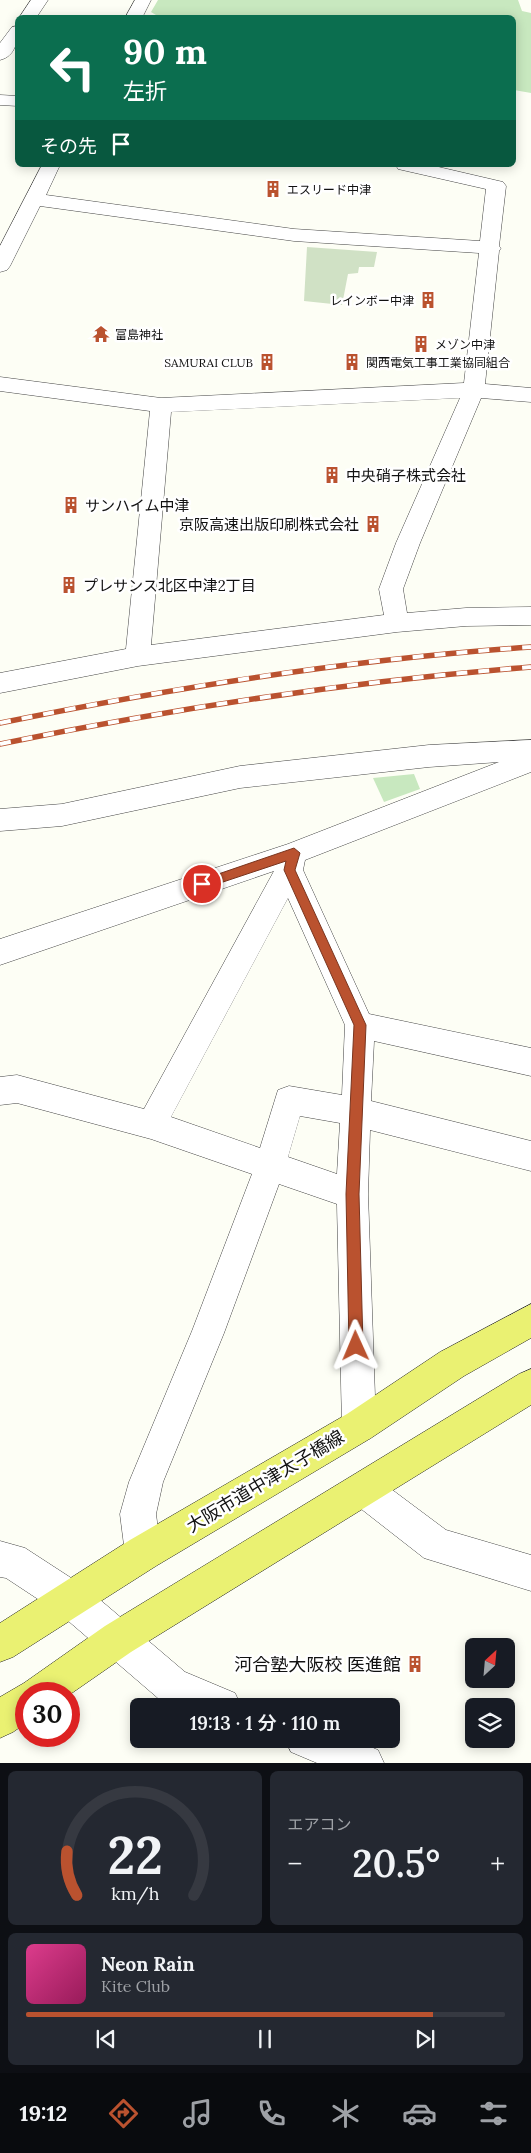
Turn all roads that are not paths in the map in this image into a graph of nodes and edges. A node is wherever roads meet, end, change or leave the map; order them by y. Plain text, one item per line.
1 (40, 0) edge
2 (143, 0) edge
3 (29, 15) edge
4 (135, 15) edge
5 (15, 35) edge
6 (0, 55) edge
7 (0, 100) edge
8 (15, 102) edge
9 (50, 167) edge
10 (414, 167) edge
11 (35, 199) junction
12 (491, 248) junction
13 (1, 262) edge
14 (0, 384) edge
15 (474, 390) junction
16 (531, 395) edge
17 (161, 405) junction
18 (531, 616) edge
19 (397, 622) junction
20 (138, 656) junction
21 (0, 683) edge
22 (531, 750) edge
23 (531, 761) edge
24 (0, 820) edge
25 (292, 862) junction
26 (0, 952) edge
27 (360, 1025) junction
28 (531, 1062) edge
29 (0, 1091) edge
30 (357, 1112) junction
31 (151, 1125) junction
32 (531, 1156) edge
33 (270, 1167) junction
34 (352, 1194) junction
35 (531, 1320) edge
36 (531, 1386) edge
37 (359, 1426) junction
38 (363, 1489) junction
39 (143, 1553) junction
40 (0, 1559) edge
41 (531, 1573) edge
42 (72, 1600) junction
43 (118, 1639) junction
44 (0, 1644) edge
45 (55, 1682) edge
46 (202, 1698) edge
47 (15, 1710) edge
48 (0, 1720) edge
49 (327, 1748) edge
50 (365, 1763) edge

1 - 3 street
2 - 4 street
5 - 6 street
7 - 8 street
9 - 11 street
10 - 12 street
11 - 12 street
11 - 13 street
12 - 15 street
14 - 17 street
15 - 16 street
15 - 17 street
15 - 19 street
17 - 20 street
18 - 19 street
19 - 20 street
20 - 21 street
22 - 24 street
23 - 25 street
25 - 26 street
25 - 27 street
25 - 31 street
27 - 28 street
27 - 30 street
29 - 31 street
30 - 32 street
30 - 33 street
30 - 34 street
31 - 33 street
33 - 34 street
33 - 39 street
34 - 37 street
35 - 37 main road, 大阪市道中津太子橋線
36 - 38 main road
37 - 39 main road, 大阪市道中津太子橋線
38 - 41 street
38 - 43 main road
39 - 42 main road, 大阪市道中津太子橋線
40 - 42 street
42 - 43 street
42 - 44 main road, 大阪市道中津太子橋線
43 - 45 main road
43 - 46 street
47 - 48 main road
49 - 50 street

